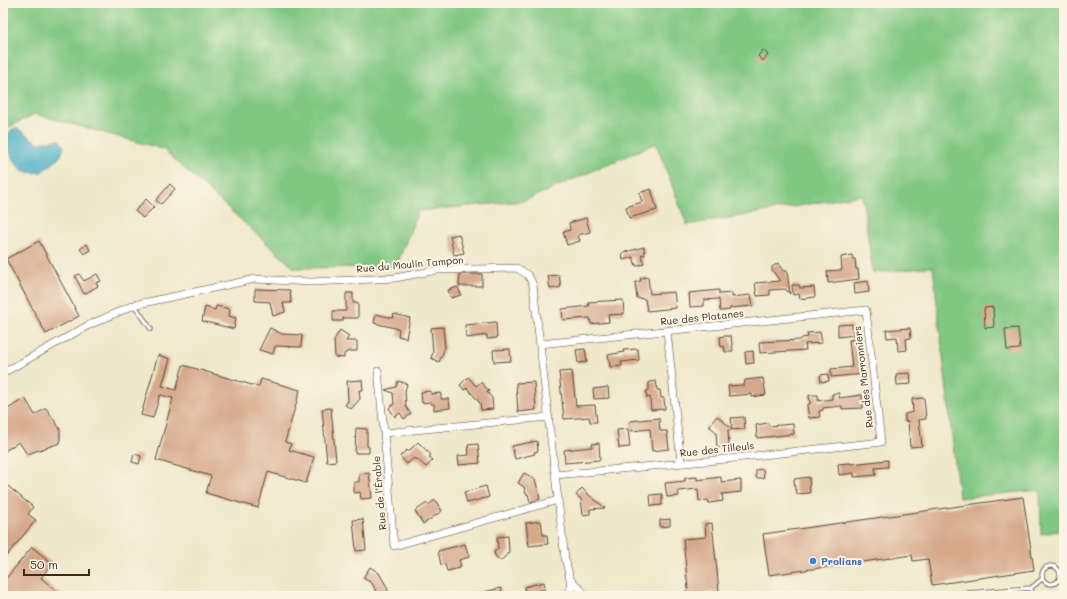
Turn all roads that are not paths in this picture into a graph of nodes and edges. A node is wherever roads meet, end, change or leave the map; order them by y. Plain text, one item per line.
1 (134, 305) junction
2 (866, 310) joint
3 (151, 329) dead end
4 (667, 331) junction
5 (540, 344) junction
6 (378, 371) dead end
7 (3, 373) edge
8 (548, 417) junction
9 (384, 433) junction
10 (881, 442) joint
11 (681, 463) junction
12 (555, 475) junction
13 (558, 500) junction
14 (570, 579) junction
15 (1042, 579) junction
16 (1031, 588) junction
17 (571, 596) edge
18 (587, 596) edge
19 (852, 596) edge
20 (863, 596) edge
21 (928, 596) edge
22 (938, 596) edge
23 (1032, 596) edge

1 - 3 lane
1 - 5 street, Rue du Moulin Tampon
1 - 7 street, Rue du Moulin Tampon
2 - 4 street, Rue des Platanes
2 - 10 street, Rue des Marronniers
4 - 5 street, Rue des Platanes
4 - 11 street
5 - 8 street, Rue du Moulin Tampon
6 - 9 street
8 - 9 street
8 - 12 street, Rue du Moulin Tampon
9 - 13 street, Rue de l’Érable
10 - 11 street, Rue des Tilleuls
11 - 12 street, Rue des Tilleuls
12 - 13 street, Rue du Moulin Tampon
13 - 14 street, Rue du Moulin Tampon
14 - 17 street, Rue du Moulin Tampon
14 - 18 street
15 - 15 lane
15 - 16 lane
16 - 22 lane
16 - 23 lane
19 - 20 lane
21 - 22 lane

